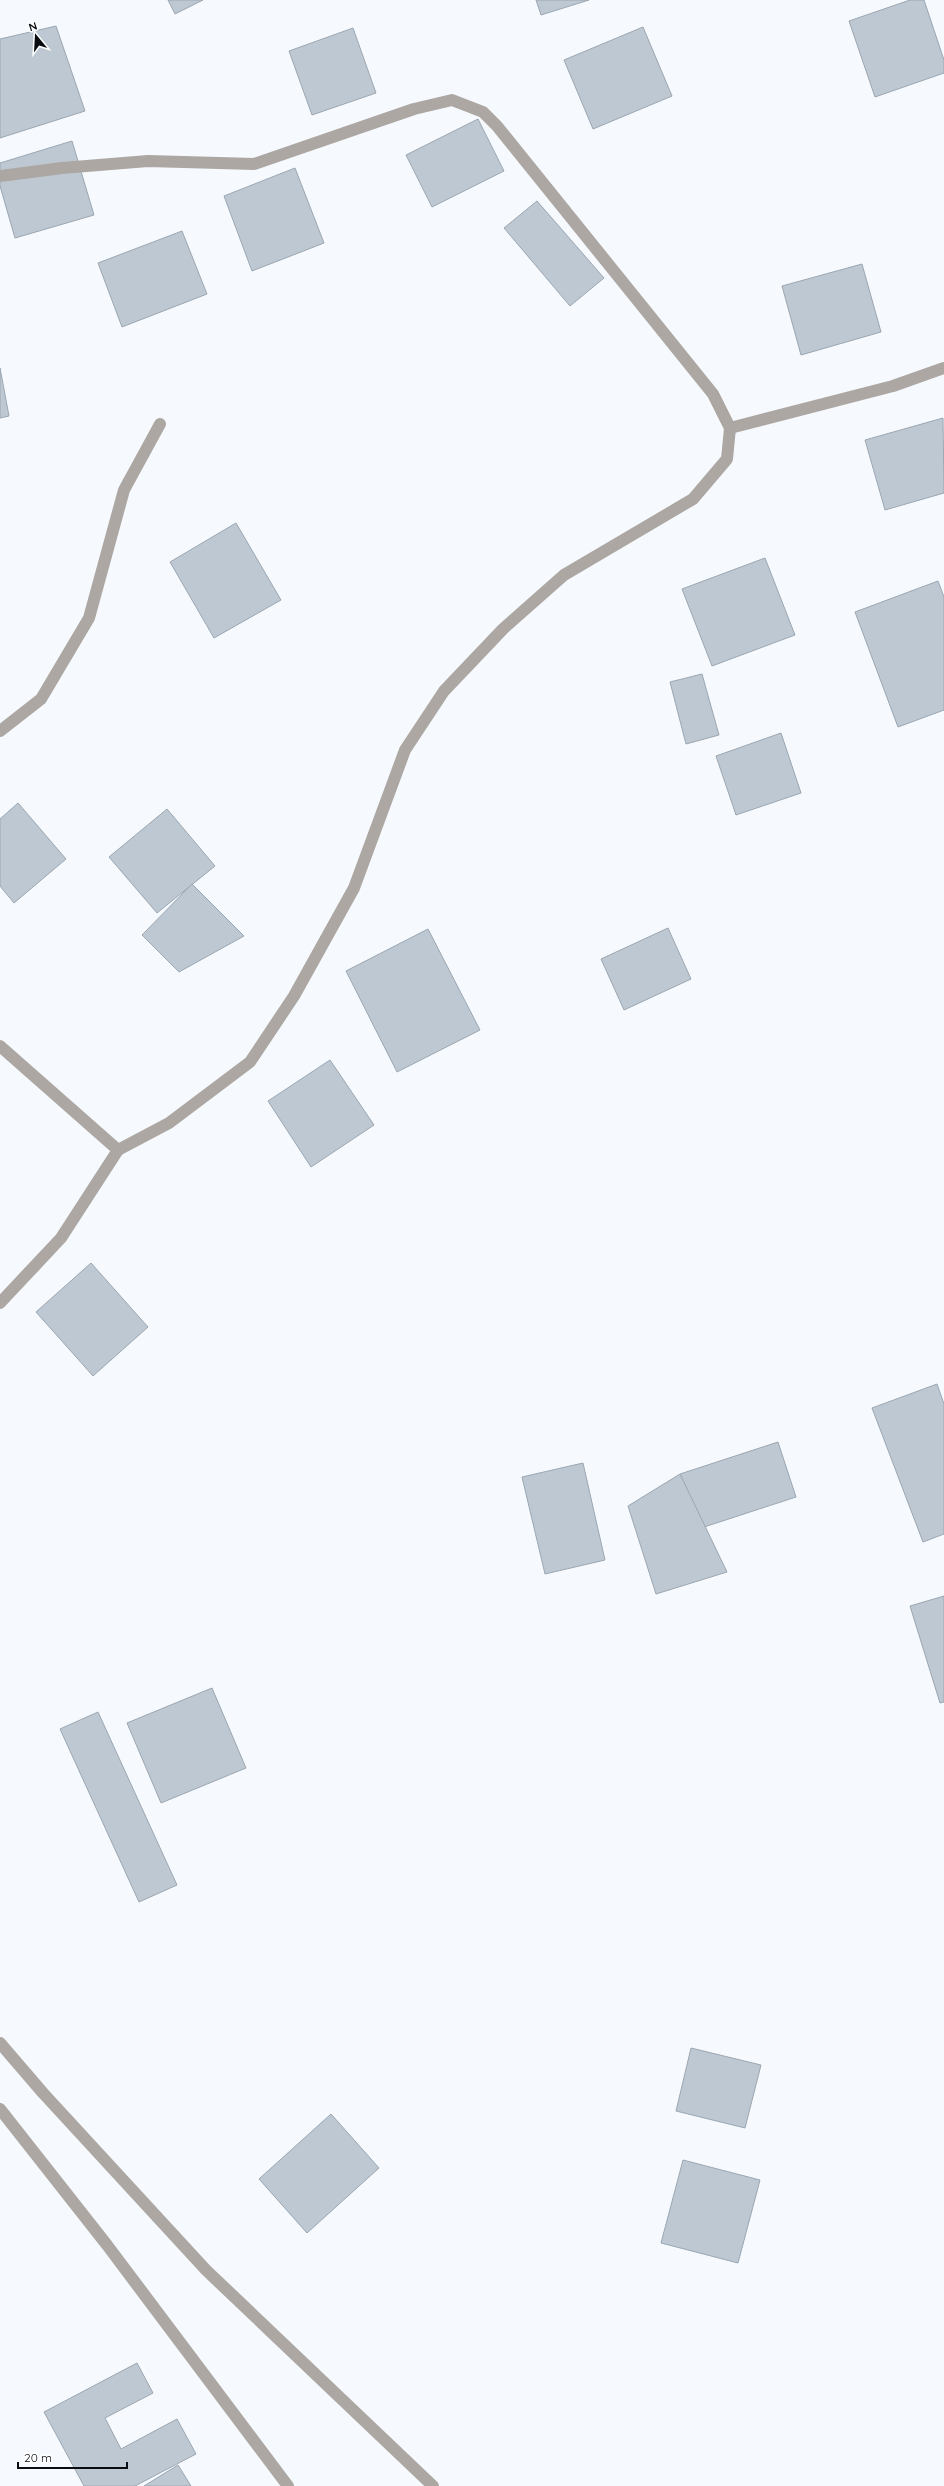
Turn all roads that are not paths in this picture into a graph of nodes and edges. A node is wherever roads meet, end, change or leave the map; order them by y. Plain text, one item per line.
1 (0, 176) edge
2 (944, 368) edge
3 (160, 424) dead end
4 (730, 428) junction
5 (0, 732) edge
6 (0, 1046) edge
7 (118, 1150) junction
8 (0, 1303) edge
9 (0, 2043) edge
10 (0, 2109) edge
11 (288, 2486) edge
12 (433, 2486) edge

1 - 4 street
2 - 4 street
3 - 5 street
4 - 7 street
6 - 7 street
7 - 8 street
9 - 12 street
10 - 11 street

